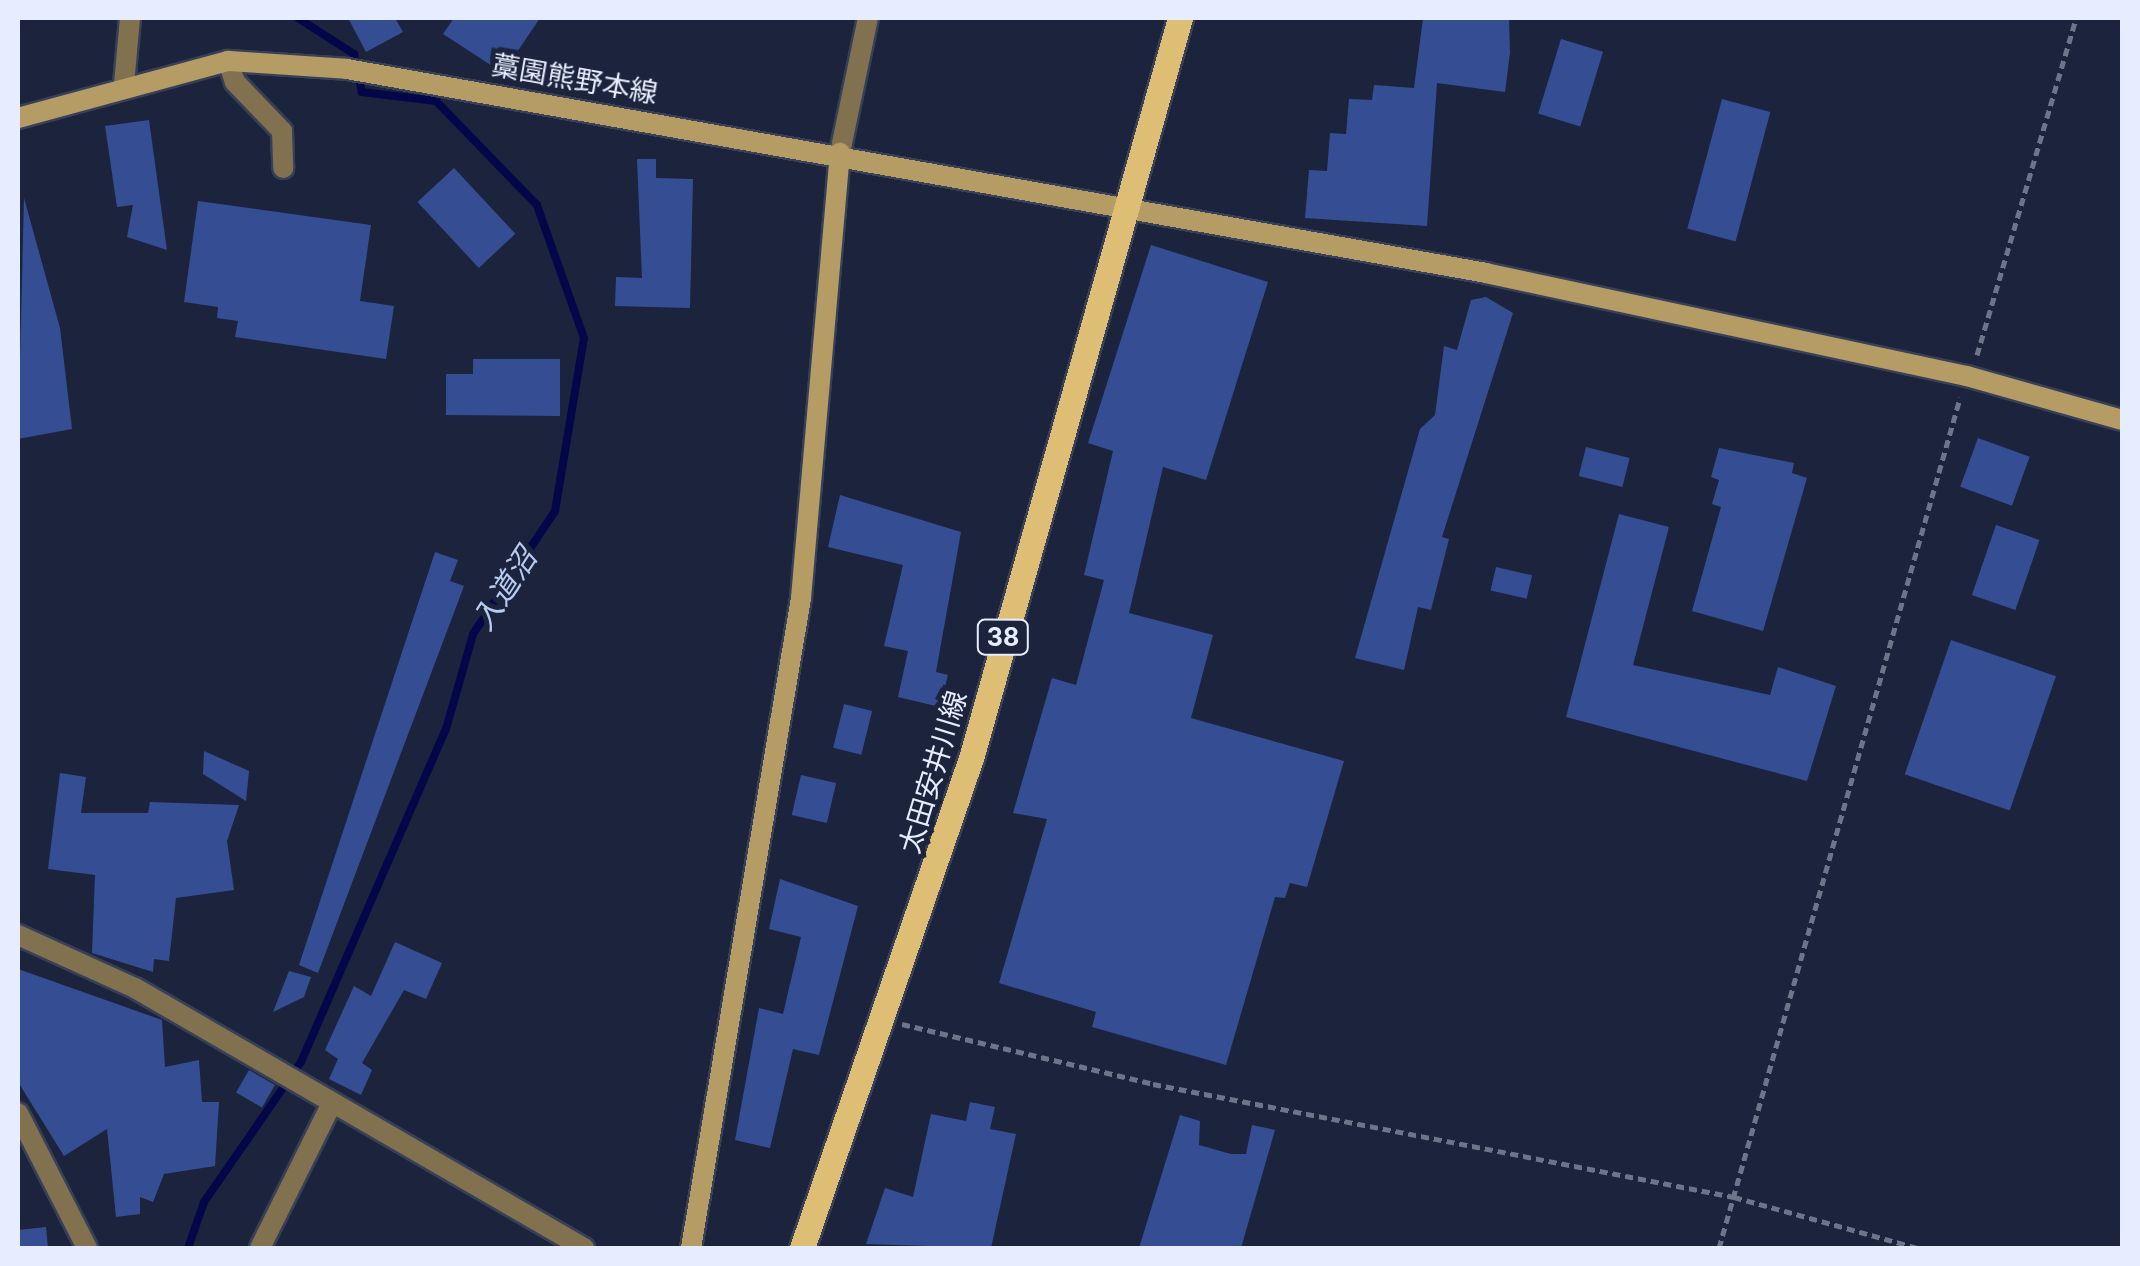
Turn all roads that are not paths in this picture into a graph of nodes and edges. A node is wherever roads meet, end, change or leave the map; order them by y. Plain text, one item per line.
1 (130, 18) edge
2 (868, 18) edge
3 (1180, 18) edge
4 (228, 61) junction
5 (124, 84) junction
6 (18, 118) edge
7 (840, 154) junction
8 (283, 168) dead end
9 (1125, 204) junction
10 (2122, 420) edge
11 (18, 935) edge
12 (332, 1103) junction
13 (18, 1113) edge
14 (86, 1248) edge
15 (260, 1248) edge
16 (584, 1248) edge
17 (691, 1248) edge
18 (802, 1248) edge

1 - 5 street
2 - 7 street
3 - 9 main road, 太田安井川線 / 38
4 - 5 street, 藁園熊野本線
4 - 7 street, 藁園熊野本線
4 - 8 street
5 - 6 street, 藁園熊野本線
7 - 9 street, 藁園熊野本線
7 - 17 street
9 - 10 street, 藁園熊野本線
9 - 18 main road, 太田安井川線 / 38
11 - 12 street
12 - 15 street
12 - 16 street
13 - 14 street

